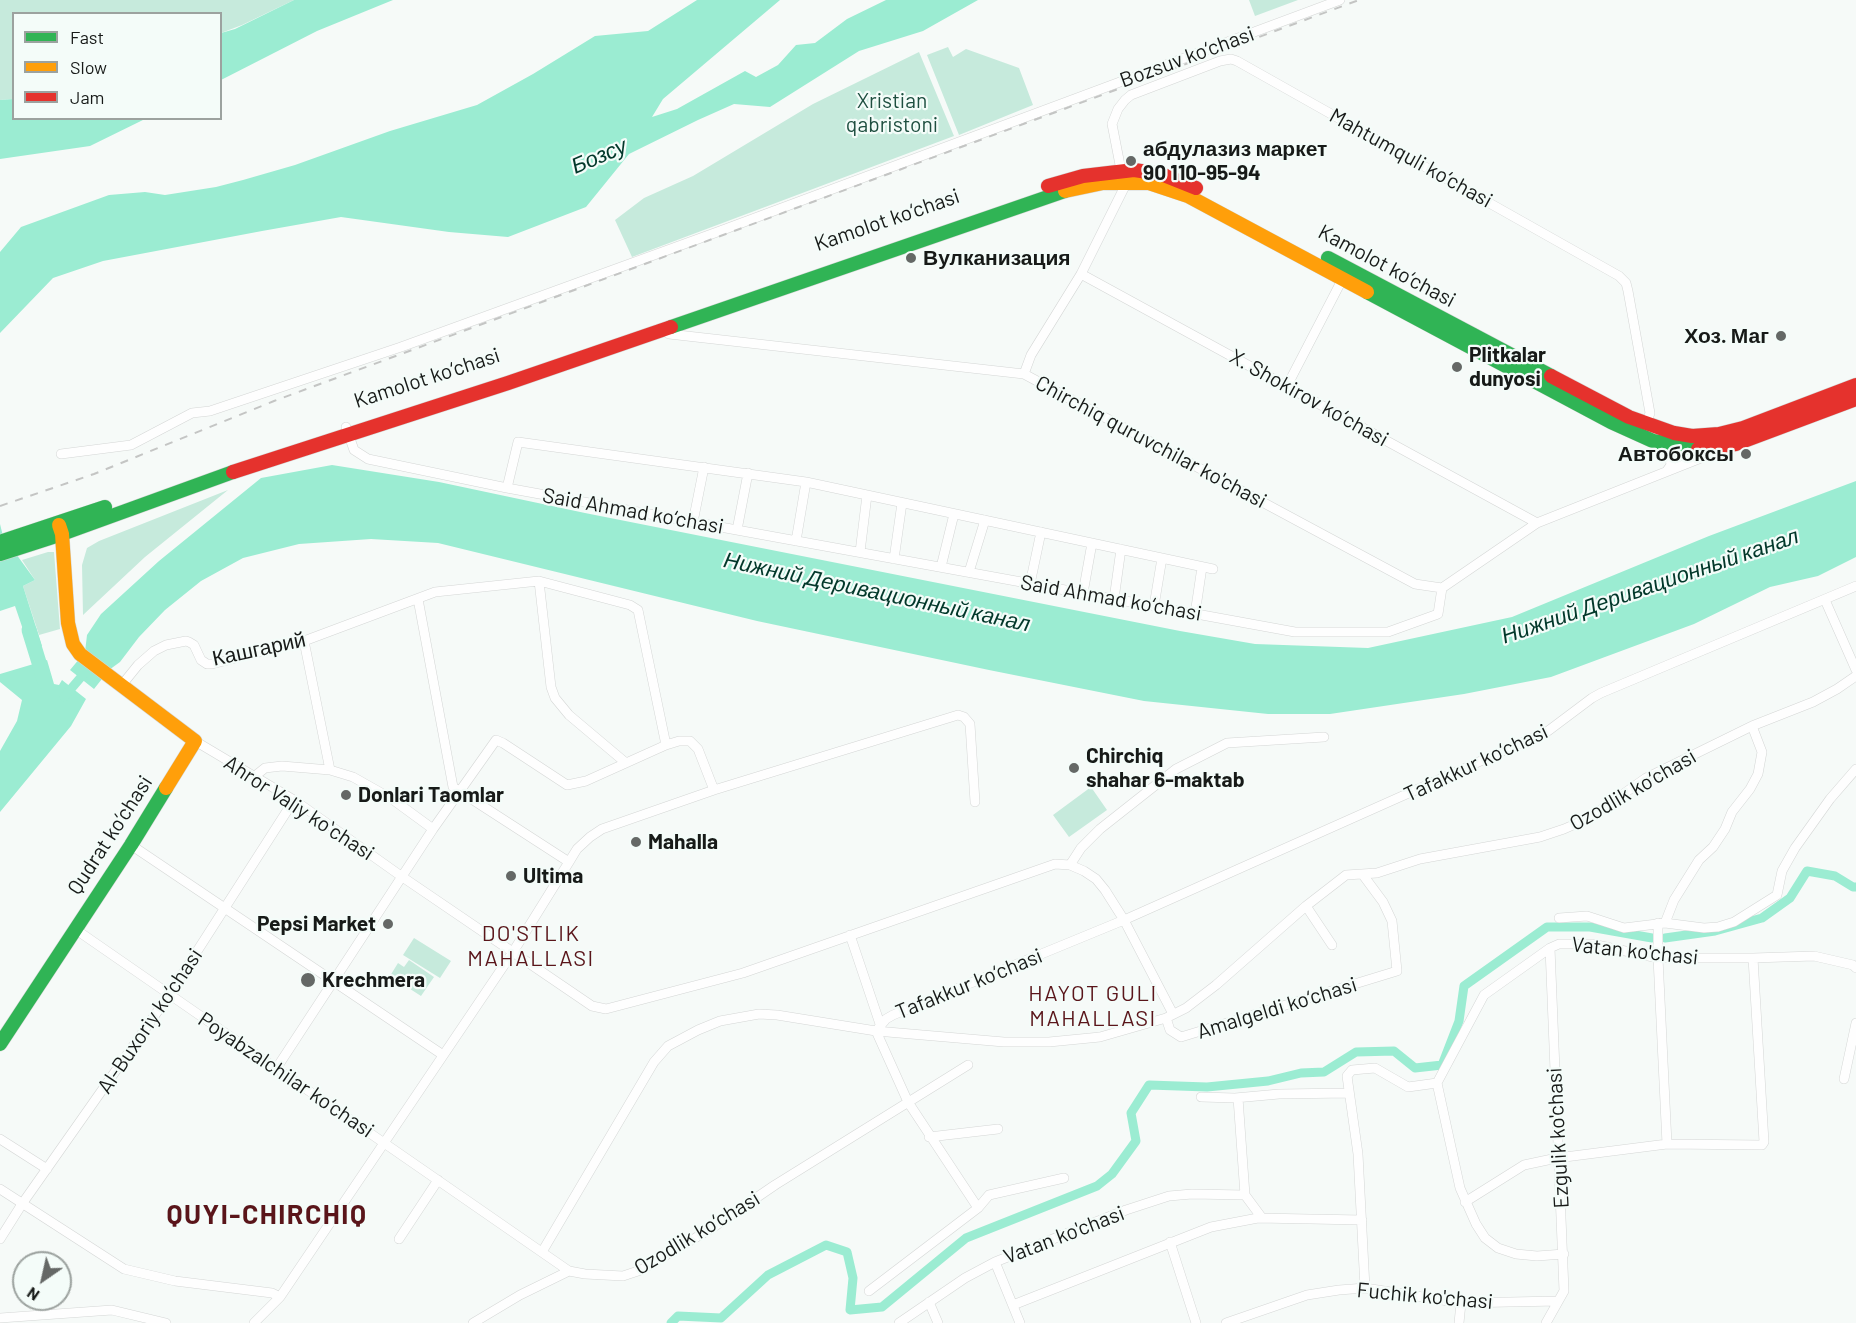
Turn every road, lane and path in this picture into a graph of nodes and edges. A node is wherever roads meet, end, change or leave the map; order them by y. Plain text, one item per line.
1 (1340, 0) edge
2 (1124, 176) junction
3 (1081, 274) junction
4 (1343, 278) junction
5 (1430, 318) junction
6 (664, 329) junction
7 (1024, 374) junction
8 (1856, 385) edge
9 (1287, 386) junction
10 (1856, 399) edge
11 (1646, 425) junction
12 (347, 431) junction
13 (1653, 441) junction
14 (1736, 444) junction
15 (61, 454) dead end
16 (704, 467) junction
17 (1666, 472) junction
18 (748, 473) junction
19 (806, 482) junction
20 (507, 488) junction
21 (867, 495) junction
22 (902, 503) junction
23 (954, 514) junction
24 (985, 520) junction
25 (693, 522) junction
26 (1537, 523) junction
27 (60, 528) junction
28 (737, 530) junction
29 (1041, 532) junction
30 (43, 534) junction
31 (796, 541) junction
32 (0, 542) edge
33 (1092, 543) junction
34 (1121, 549) junction
35 (860, 552) junction
36 (0, 554) edge
37 (1162, 558) junction
38 (894, 559) junction
39 (941, 567) junction
40 (1202, 567) junction
41 (1213, 569) dead end
42 (969, 572) junction
43 (539, 581) junction
44 (1030, 584) junction
45 (1856, 586) edge
46 (1443, 588) junction
47 (1083, 593) junction
48 (418, 598) junction
49 (1114, 599) junction
50 (1825, 600) junction
51 (1154, 606) junction
52 (1195, 614) junction
53 (304, 641) junction
54 (1856, 670) edge
55 (1856, 676) edge
56 (121, 686) junction
57 (1752, 726) junction
58 (1324, 737) dead end
59 (195, 741) junction
60 (666, 745) junction
61 (626, 763) junction
62 (330, 770) junction
63 (1856, 771) edge
64 (255, 776) junction
65 (714, 790) junction
66 (461, 792) junction
67 (294, 800) junction
68 (975, 802) dead end
69 (433, 829) junction
70 (131, 845) junction
71 (569, 862) junction
72 (1070, 865) junction
73 (1363, 875) junction
74 (401, 876) junction
75 (1306, 906) junction
76 (225, 909) junction
77 (1559, 918) dead end
78 (1124, 920) junction
79 (1662, 923) junction
80 (75, 929) junction
81 (850, 935) junction
82 (1332, 945) dead end
83 (1550, 948) junction
84 (513, 952) junction
85 (1658, 958) junction
86 (1753, 958) junction
87 (1856, 968) edge
88 (334, 983) junction
89 (169, 996) junction
90 (1169, 1016) junction
91 (1856, 1023) edge
92 (878, 1028) junction
93 (0, 1044) edge
94 (443, 1055) junction
95 (968, 1065) dead end
96 (276, 1069) junction
97 (1844, 1078) dead end
98 (1437, 1083) junction
99 (1349, 1093) junction
100 (1202, 1097) dead end
101 (1238, 1098) junction
102 (908, 1102) junction
103 (998, 1130) dead end
104 (929, 1137) junction
105 (0, 1139) edge
106 (385, 1143) junction
107 (1666, 1144) junction
108 (1557, 1158) junction
109 (47, 1169) junction
110 (1064, 1178) dead end
111 (438, 1180) junction
112 (0, 1189) edge
113 (1245, 1196) junction
114 (1466, 1202) junction
115 (22, 1204) junction
116 (978, 1208) junction
117 (1262, 1218) junction
118 (1362, 1220) junction
119 (0, 1239) edge
120 (399, 1239) dead end
121 (1170, 1242) junction
122 (542, 1252) junction
123 (1564, 1254) junction
124 (995, 1262) junction
125 (568, 1271) junction
126 (1365, 1288) junction
127 (869, 1291) dead end
128 (280, 1297) junction
129 (1558, 1301) junction
130 (929, 1302) junction
131 (1461, 1303) junction
132 (1013, 1305) junction
133 (0, 1318) edge
134 (31, 1320) edge
135 (166, 1323) edge
136 (254, 1323) edge
137 (473, 1323) edge
138 (899, 1323) edge
139 (938, 1323) edge
140 (1020, 1323) edge
141 (1196, 1323) edge
142 (1226, 1323) edge
143 (1459, 1323) edge
144 (1546, 1323) edge

1 - 15 street, Bozsuv ko‘chasi
2 - 3 street
2 - 4 main road
2 - 5 main road, Kamolot ko‘chasi
2 - 6 main road
2 - 11 street, Mahtumquli ko‘chasi
2 - 12 main road, Kamolot ko‘chasi
3 - 7 street
3 - 9 street, X. Shokirov ko‘chasi
4 - 5 main road
4 - 9 street
5 - 11 main road, Kamolot ko‘chasi
5 - 13 main road
6 - 7 street, Chirchiq quruvchilar ko'chasi
6 - 12 main road
7 - 46 street, Chirchiq quruvchilar ko'chasi
8 - 11 main road, Kamolot ko‘chasi
9 - 26 street, X. Shokirov ko‘chasi
10 - 14 main road
12 - 20 street, Said Ahmad ko‘chasi
12 - 27 main road, Kamolot ko‘chasi
13 - 14 main road
13 - 17 street
14 - 17 street
16 - 18 street
16 - 20 street
16 - 25 street
17 - 26 street
18 - 19 street
18 - 28 street
19 - 21 street
19 - 31 street
20 - 25 street, Said Ahmad ko‘chasi
21 - 22 street
21 - 35 street
22 - 23 street
22 - 38 street
23 - 24 street
23 - 39 street
24 - 29 street
24 - 42 street
25 - 28 street, Said Ahmad ko‘chasi
26 - 46 street
27 - 30 main road, Kamolot ko‘chasi
27 - 56 main road
28 - 31 street, Said Ahmad ko‘chasi
29 - 33 street
29 - 44 street
30 - 32 main road
30 - 36 main road
31 - 35 street, Said Ahmad ko‘chasi
33 - 34 street
33 - 47 street
34 - 37 street
34 - 49 street
35 - 38 street, Said Ahmad ko‘chasi
37 - 40 street
37 - 51 street
38 - 39 street, Said Ahmad ko‘chasi
39 - 42 street, Said Ahmad ko‘chasi
40 - 41 street
40 - 52 street
42 - 44 street, Said Ahmad ko‘chasi
43 - 48 street, Кашгарий
43 - 60 street, Кашгарий
43 - 61 street
44 - 47 street, Said Ahmad ko‘chasi
45 - 50 street, Tafakkur ko‘chasi
46 - 52 street, Said Ahmad ko‘chasi
47 - 49 street, Said Ahmad ko‘chasi
48 - 53 street, Кашгарий
48 - 66 street
49 - 51 street, Said Ahmad ko‘chasi
50 - 54 street
50 - 78 street, Tafakkur ko‘chasi
51 - 52 street, Said Ahmad ko‘chasi
53 - 56 street, Кашгарий
53 - 62 street
55 - 57 street, Ozodlik ko‘chasi
56 - 59 main road
57 - 73 street, Ozodlik ko‘chasi
57 - 79 street
58 - 72 street
59 - 64 street, Ahror Valiy koʻchasi
59 - 70 main road, Qudrat ko‘chasi
60 - 61 street
60 - 65 street
61 - 66 street
62 - 64 street
62 - 69 street
63 - 79 street
64 - 67 street, Ahror Valiy koʻchasi
65 - 68 street
65 - 71 street
66 - 69 street
66 - 71 street
67 - 74 street, Ahror Valiy koʻchasi
67 - 76 street, Al-Buxoriy ko‘chasi
69 - 74 street
70 - 76 street
70 - 80 main road, Qudrat ko‘chasi
71 - 84 street
72 - 78 street
72 - 81 street, Ahror Valiy koʻchasi
73 - 75 street, Ozodlik ko‘chasi
73 - 90 street, Amalgeldi ko‘chasi
74 - 84 street, Ahror Valiy koʻchasi
74 - 88 street
75 - 82 street
75 - 90 street, Ozodlik ko‘chasi
76 - 88 street
76 - 89 street, Al-Buxoriy ko‘chasi
77 - 79 street
78 - 90 street
78 - 92 street, Tafakkur ko‘chasi
79 - 85 street
80 - 89 street, Poyabzalchilar ko‘chasi
80 - 93 main road, Qudrat ko‘chasi
81 - 84 street, Ahror Valiy koʻchasi
81 - 92 street
83 - 85 street, Vatan ko'chasi
83 - 98 street, Vatan ko'chasi
83 - 108 street, Ezgulik ko'chasi
84 - 94 street
85 - 86 street, Vatan ko'chasi
85 - 107 street
86 - 87 street, Vatan ko'chasi
86 - 107 street
88 - 94 street
88 - 96 street
89 - 96 street, Poyabzalchilar ko‘chasi
89 - 109 street, Al-Buxoriy ko‘chasi
90 - 92 street, Ozodlik ko‘chasi
91 - 97 street
92 - 102 street
92 - 122 street, Tafakkur ko‘chasi
94 - 106 street
95 - 102 street, Ozodlik ko‘chasi
96 - 106 street, Poyabzalchilar ko‘chasi
98 - 99 street
98 - 114 street
99 - 101 street
99 - 118 street
100 - 101 street
101 - 113 street
102 - 104 street
102 - 125 street, Ozodlik ko‘chasi
103 - 104 street
104 - 116 street
105 - 109 street
106 - 111 street, Poyabzalchilar ko‘chasi
106 - 128 street
107 - 108 street
108 - 114 street
108 - 123 street, Ezgulik ko'chasi
109 - 115 street, Al-Buxoriy ko‘chasi
110 - 116 street
111 - 120 street
111 - 122 street, Poyabzalchilar ko‘chasi
112 - 115 street
113 - 117 street
113 - 124 street, Vatan ko'chasi
114 - 123 street
115 - 119 street, Al-Buxoriy ko‘chasi
115 - 128 street
116 - 127 street
117 - 118 street
117 - 121 street
118 - 126 street
121 - 132 street
121 - 141 street
122 - 125 street, Poyabzalchilar ko‘chasi
123 - 129 street, Ezgulik ko'chasi
124 - 130 street, Vatan ko'chasi
124 - 132 street
125 - 137 street
126 - 131 street, Fuchik ko'chasi
126 - 142 street, Fuchik ko'chasi
128 - 136 street
129 - 131 street, Fuchik ko'chasi
129 - 144 street, Ezgulik ko'chasi
130 - 138 street, Vatan ko'chasi
130 - 139 street
131 - 143 street
132 - 140 street
133 - 134 street
134 - 135 street

